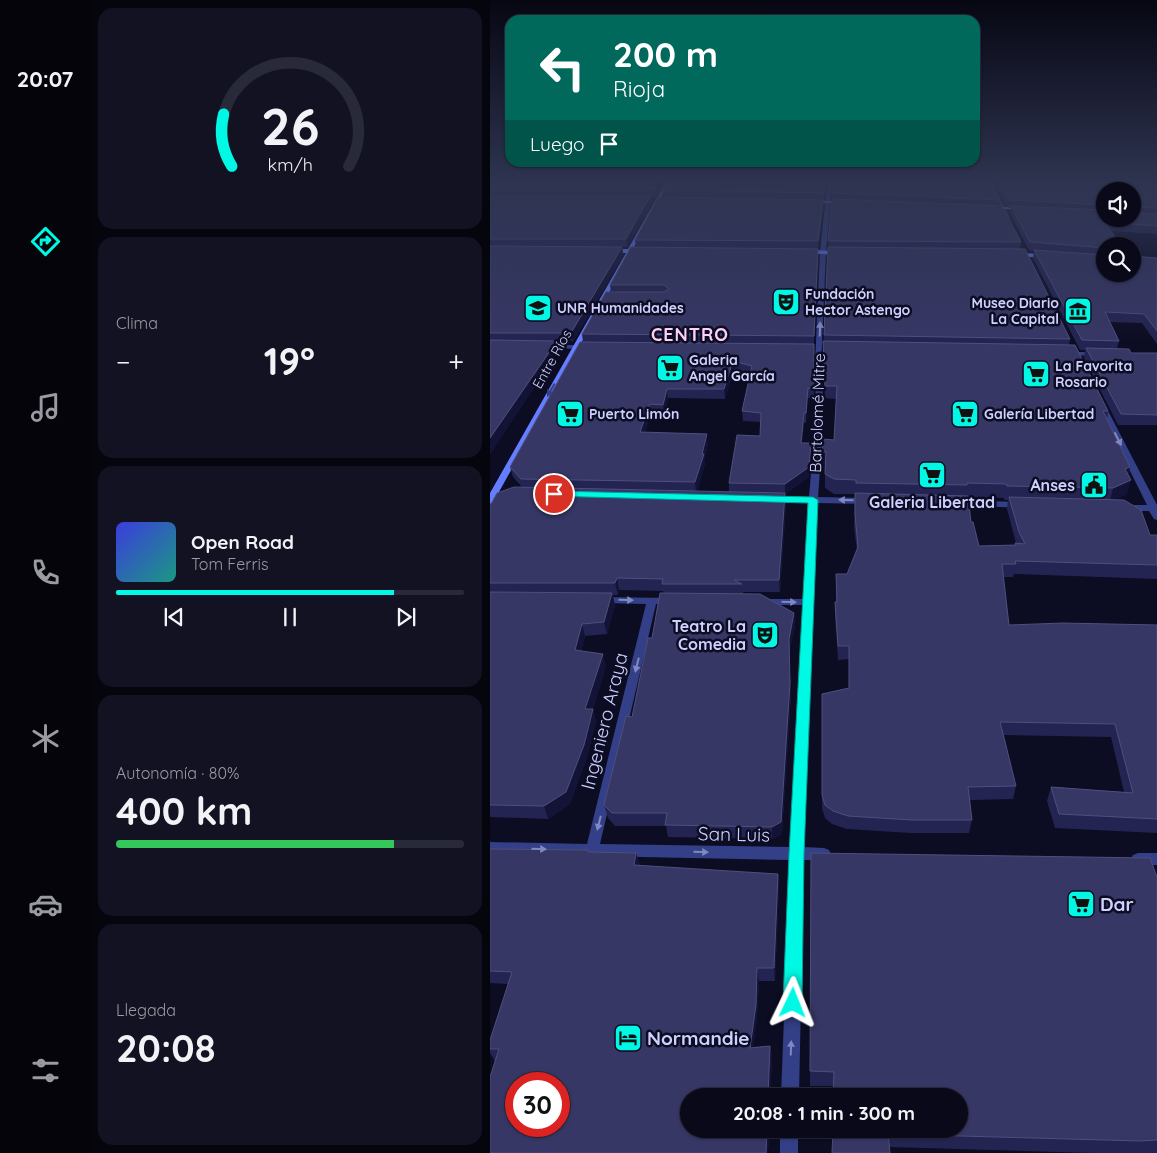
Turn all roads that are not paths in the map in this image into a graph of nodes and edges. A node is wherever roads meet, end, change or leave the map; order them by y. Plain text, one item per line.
1 (638, 234) edge
2 (824, 234) edge
3 (1022, 246) edge
4 (598, 251) edge
5 (628, 251) junction
6 (645, 251) edge
7 (803, 252) edge
8 (823, 252) junction
9 (850, 253) edge
10 (1008, 254) edge
11 (1026, 254) junction
12 (1056, 256) edge
13 (1030, 262) edge
14 (1072, 346) edge
15 (537, 347) edge
16 (574, 347) junction
17 (593, 347) edge
18 (809, 349) edge
19 (819, 349) junction
20 (829, 349) edge
21 (1056, 354) edge
22 (1076, 354) junction
23 (1103, 354) edge
24 (1080, 363) edge
25 (1097, 398) edge
26 (504, 493) edge
27 (491, 496) edge
28 (763, 499) edge
29 (813, 500) junction
30 (880, 501) edge
31 (948, 503) edge
32 (1036, 505) edge
33 (1114, 507) edge
34 (1156, 511) edge
35 (585, 600) edge
36 (652, 601) junction
37 (682, 601) edge
38 (750, 602) edge
39 (808, 602) junction
40 (490, 848) edge
41 (592, 850) junction
42 (796, 854) junction
43 (836, 854) edge
44 (1128, 859) edge
45 (1157, 859) edge
46 (790, 1088) edge
47 (789, 1138) edge
48 (789, 1153) edge

1 - 5 main road, Entre Ríos
2 - 8 street, Bartolomé Mitre
3 - 11 street
4 - 5 main road
5 - 6 main road
5 - 16 main road, Entre Ríos
7 - 8 main road
8 - 9 main road
19 -> 8 street, Bartolomé Mitre
10 - 11 main road
11 - 12 main road
11 - 13 street
14 - 22 street
15 - 16 street
16 - 17 street
16 -> 27 main road, Entre Ríos
18 - 19 street
19 - 20 street
19 - 29 street, Bartolomé Mitre
21 - 22 street
22 - 23 street
22 - 24 street
25 -> 34 street
26 - 27 street
28 - 29 street
30 -> 29 street
29 - 39 street, Bartolomé Mitre
31 - 32 street
33 - 34 street
35 -> 36 street
36 - 37 street
36 -> 41 street, Ingeniero Araya
38 -> 39 street
39 - 42 street, Bartolomé Mitre
40 -> 41 street, San Luis
41 -> 42 street, San Luis
42 - 43 street, San Luis
46 -> 42 street, Bartolomé Mitre
44 - 45 street
47 - 48 street

